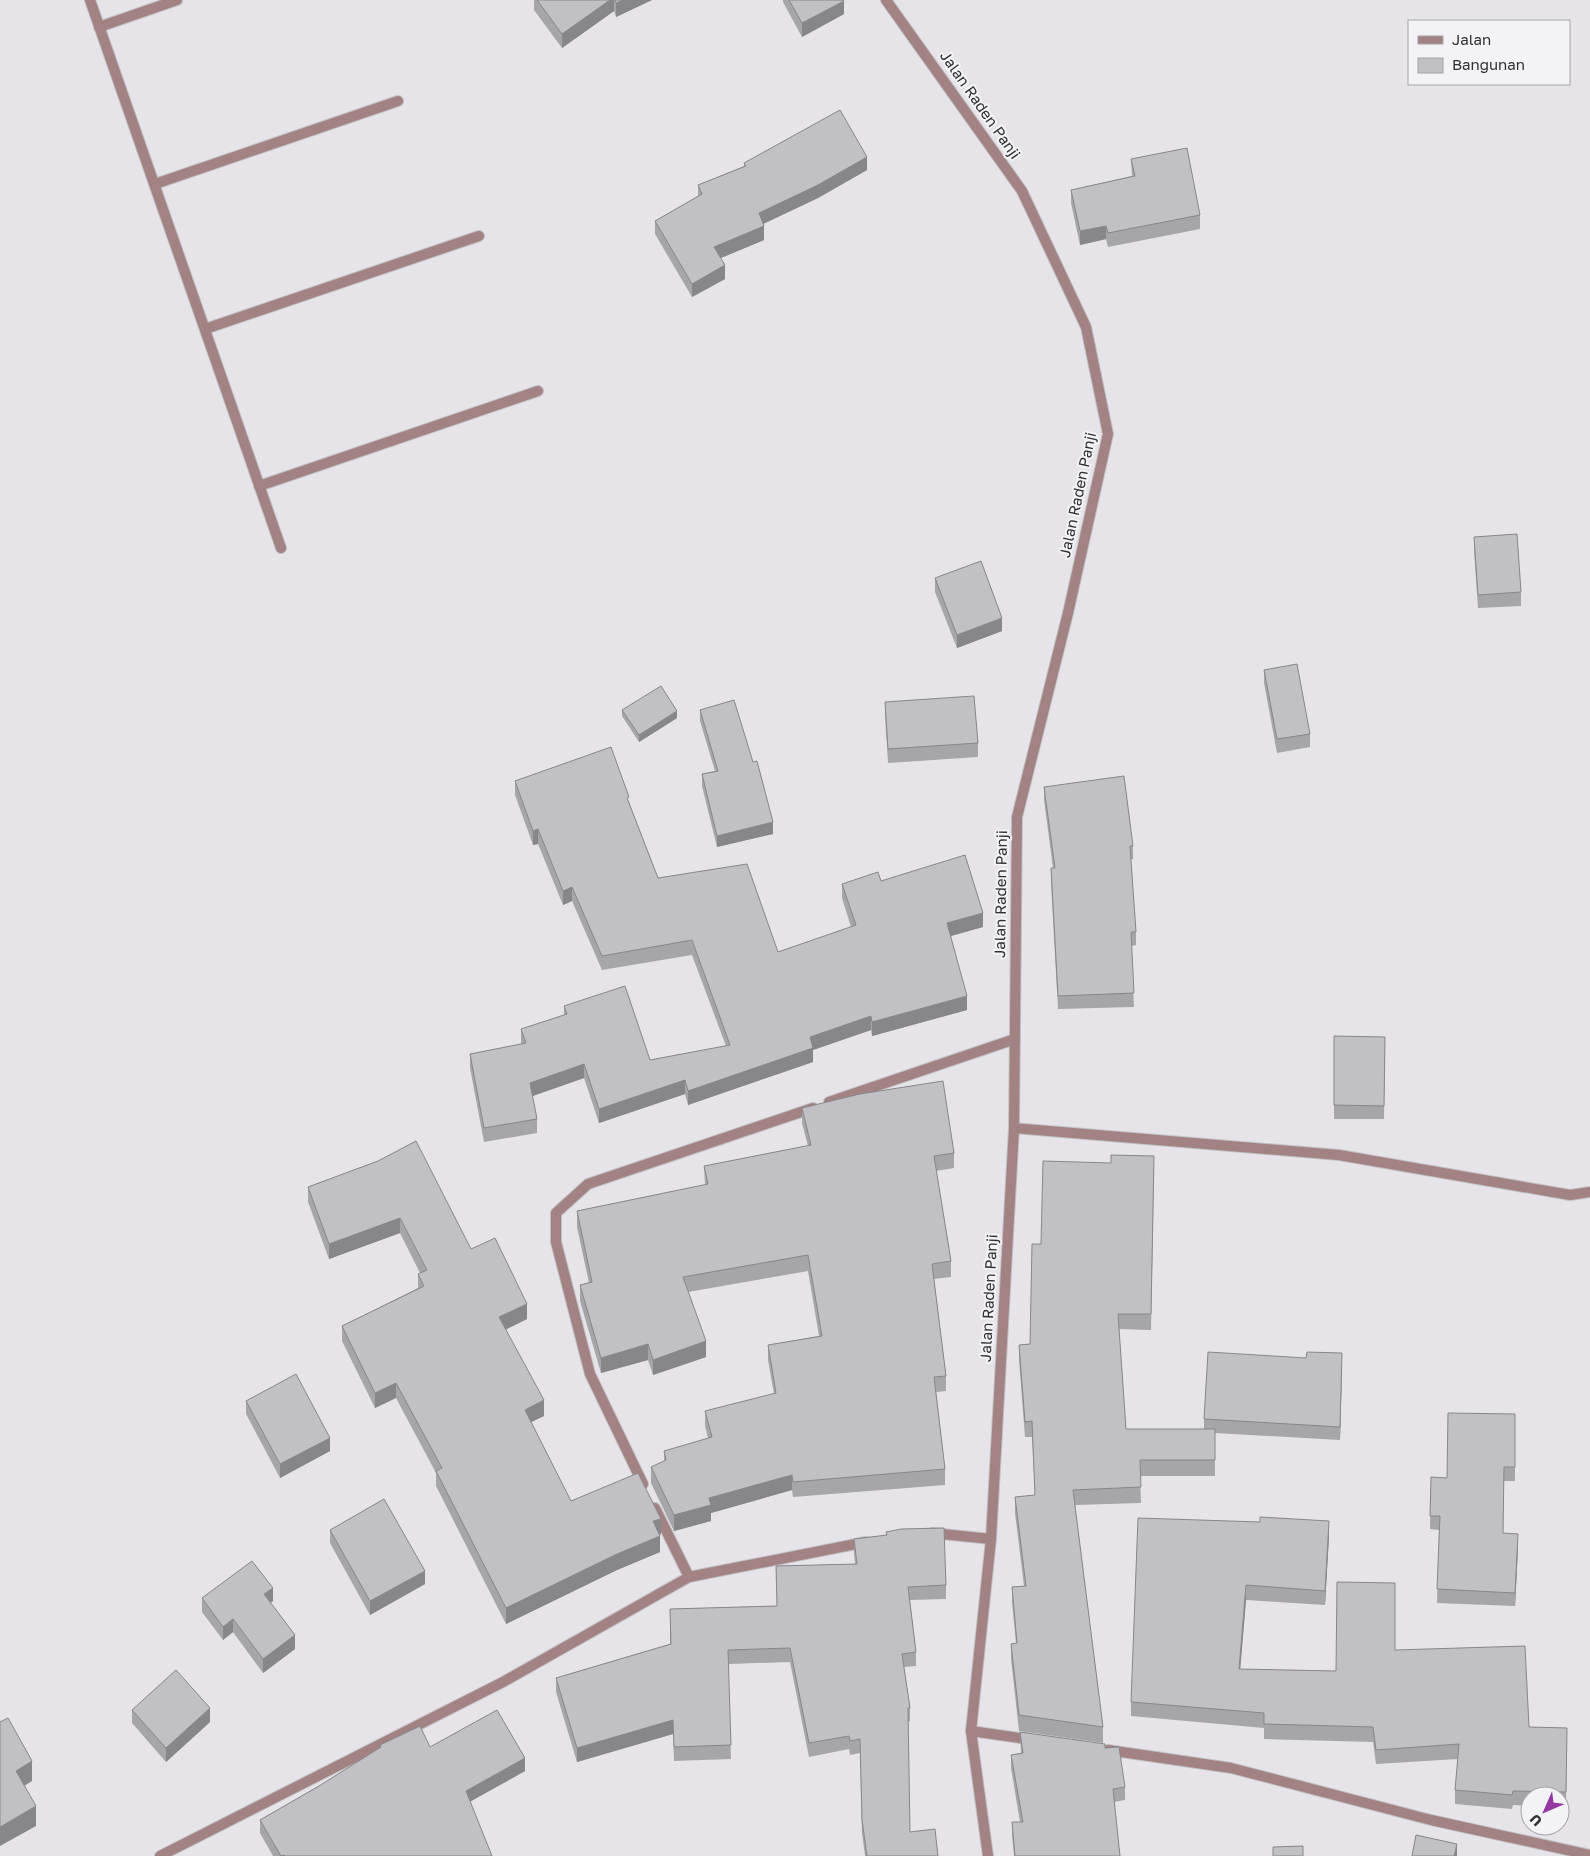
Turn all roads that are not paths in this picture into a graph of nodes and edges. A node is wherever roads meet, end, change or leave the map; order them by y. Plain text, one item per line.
1 (90, 0) edge
2 (177, 0) edge
3 (886, 0) edge
4 (100, 27) junction
5 (398, 101) dead end
6 (154, 184) junction
7 (479, 236) dead end
8 (205, 329) junction
9 (538, 391) dead end
10 (259, 486) junction
11 (281, 548) dead end
12 (1015, 1039) junction
13 (1014, 1128) junction
14 (1590, 1192) edge
15 (917, 1534) edge
16 (878, 1540) edge
17 (991, 1540) junction
18 (689, 1577) junction
19 (971, 1731) junction
20 (1048, 1742) edge
21 (1096, 1749) edge
22 (160, 1856) edge
23 (988, 1856) edge
24 (1590, 1856) edge

1 - 4 street
2 - 4 street
3 - 12 street, Jalan Raden Panji
4 - 6 street
5 - 6 street
6 - 8 street
7 - 8 street
8 - 10 street
9 - 10 street
10 - 11 street
12 - 13 street, Jalan Raden Panji
12 - 18 street
13 - 14 street
13 - 17 street, Jalan Raden Panji
15 - 17 street
16 - 18 street
17 - 19 street, Jalan Raden Panji
18 - 22 street
19 - 20 street
19 - 23 street, Jalan Raden Panji
21 - 24 street

